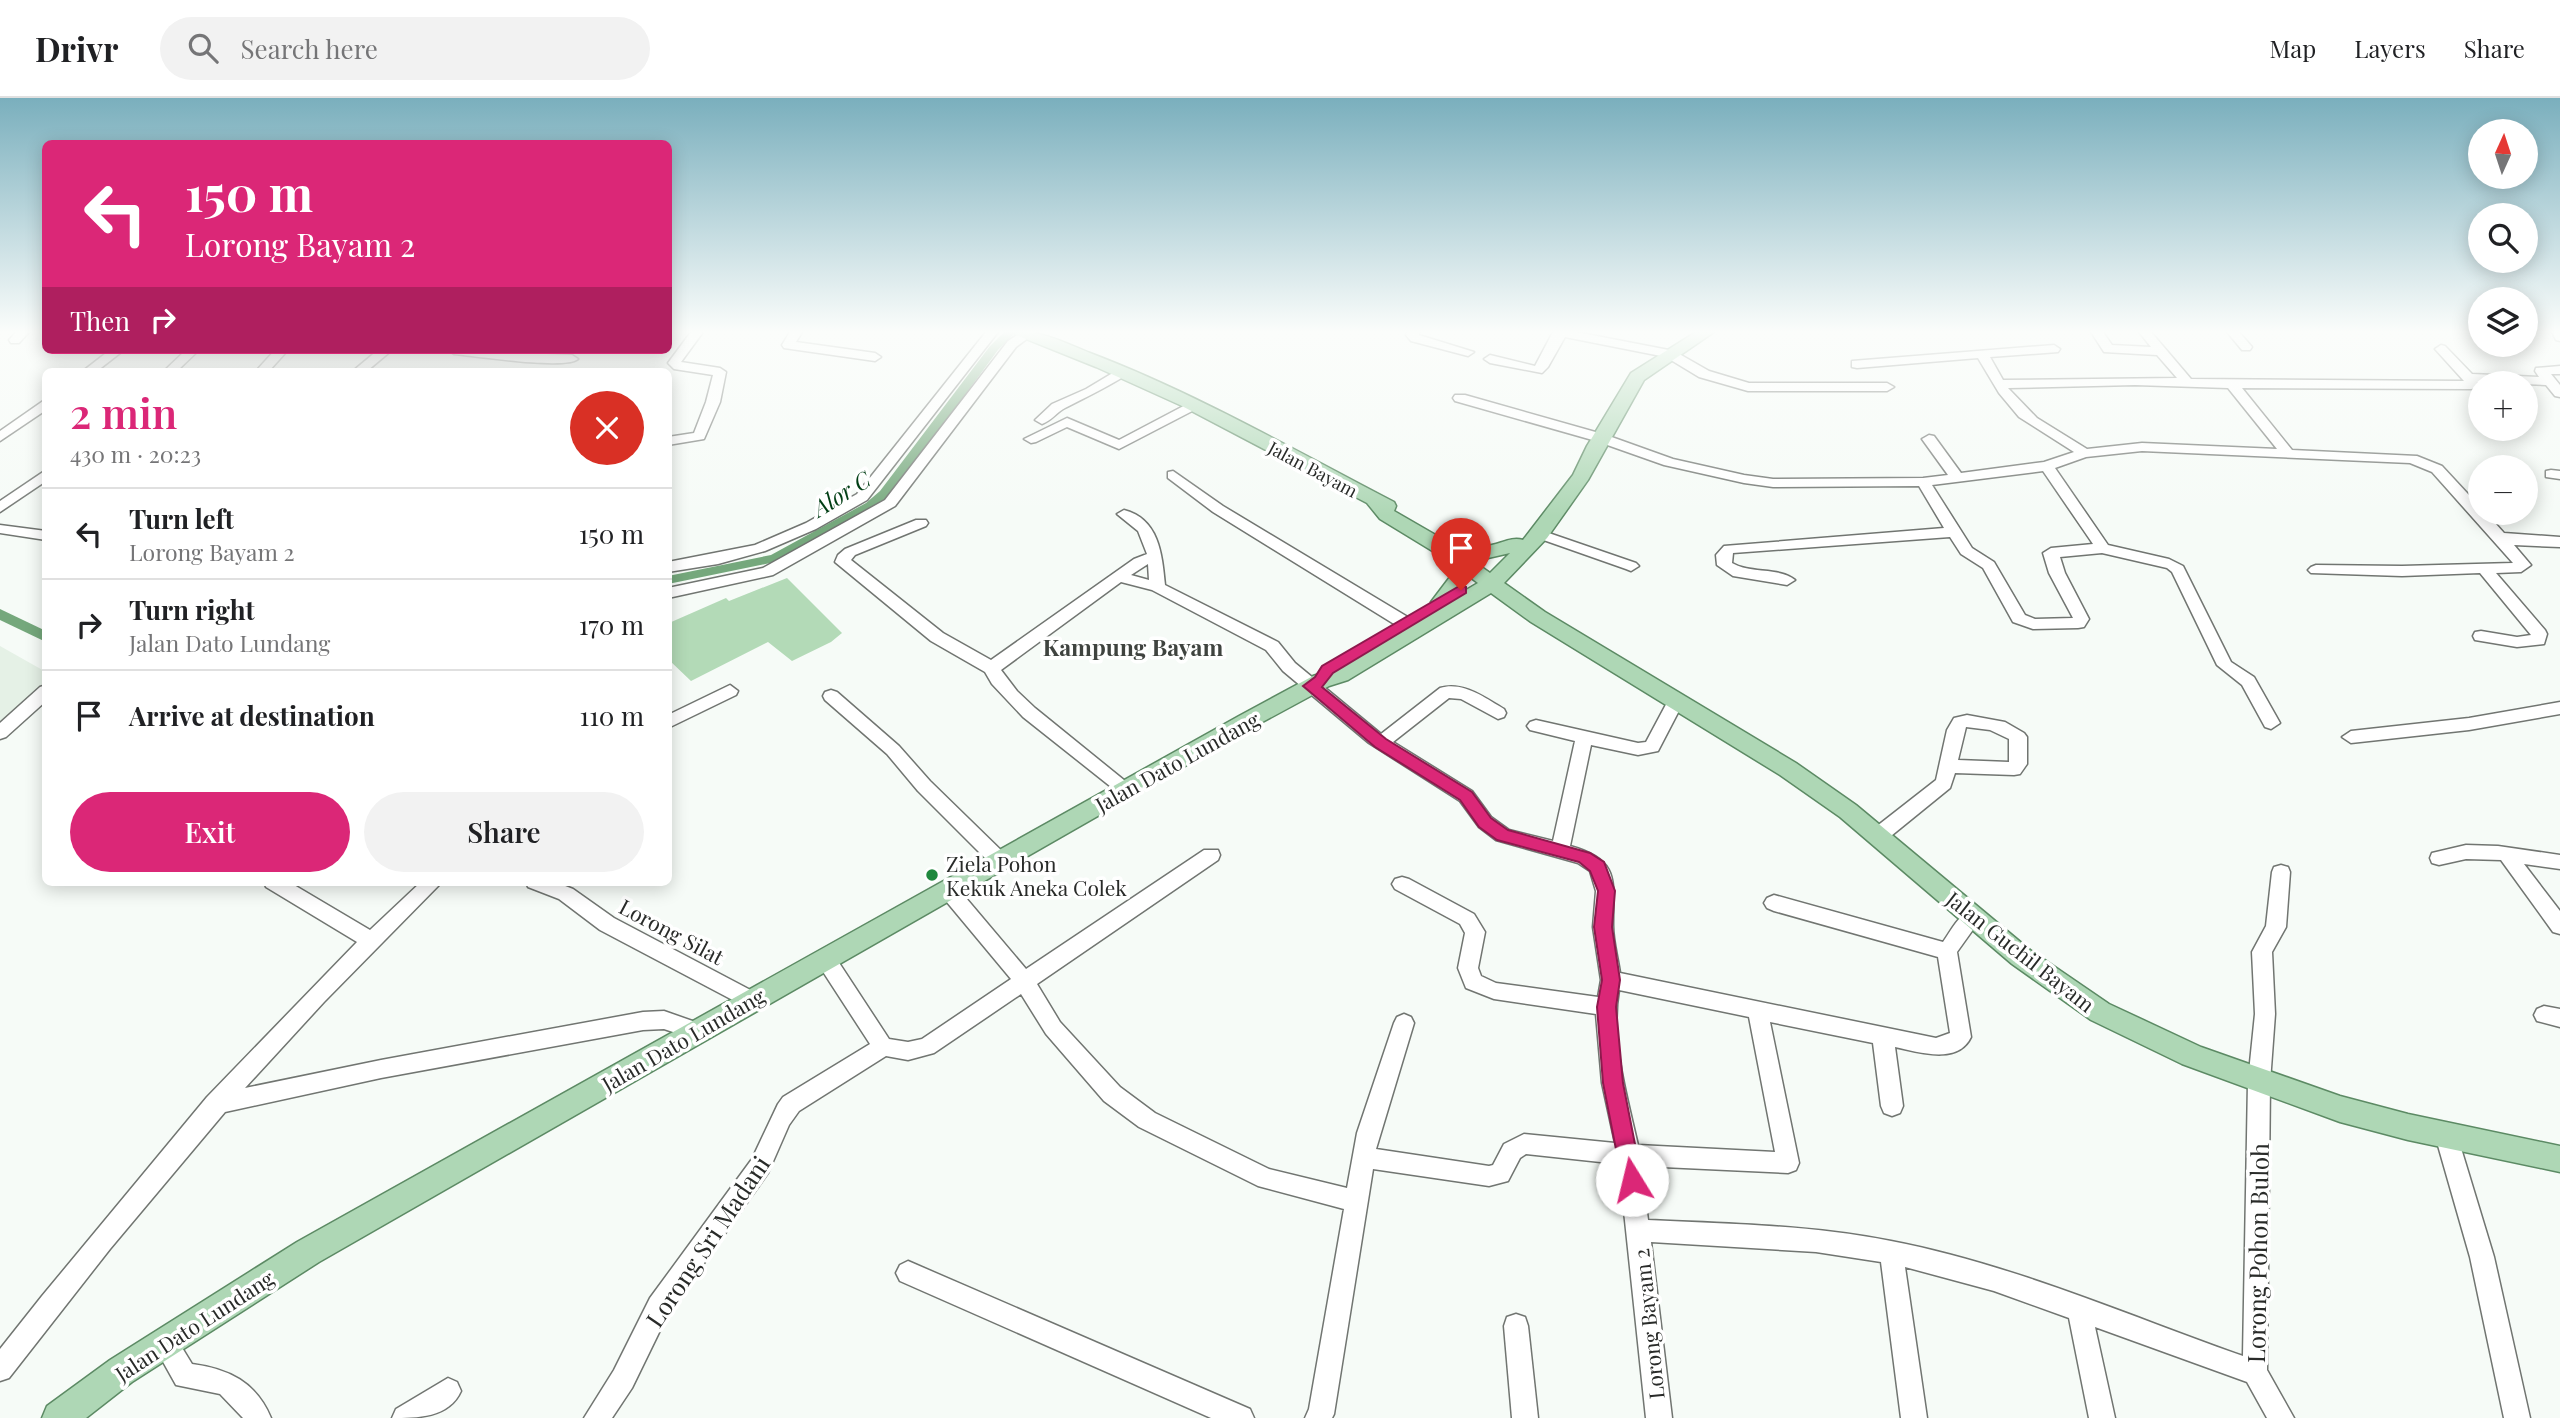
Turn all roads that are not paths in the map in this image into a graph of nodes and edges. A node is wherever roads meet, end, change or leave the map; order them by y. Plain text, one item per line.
1 (715, 394) edge
2 (943, 394) edge
3 (974, 394) edge
4 (1087, 394) edge
5 (1168, 394) edge
6 (1627, 394) edge
7 (2006, 394) edge
8 (2240, 394) edge
9 (1460, 398) dead end
10 (1193, 405) junction
11 (42, 406) edge
12 (1042, 421) dead end
13 (0, 437) edge
14 (1031, 439) dead end
15 (1929, 439) dead end
16 (672, 440) edge
17 (1599, 442) junction
18 (2084, 453) junction
19 (2288, 454) junction
20 (2047, 466) junction
21 (1172, 475) dead end
22 (42, 477) edge
23 (1958, 478) junction
24 (1923, 482) junction
25 (0, 508) edge
26 (1124, 514) dead end
27 (921, 523) dead end
28 (0, 529) edge
29 (1954, 533) junction
30 (42, 535) edge
31 (2499, 536) junction
32 (1440, 540) junction
33 (1527, 542) junction
34 (2560, 542) edge
35 (2103, 548) junction
36 (1154, 557) junction
37 (672, 566) edge
38 (1631, 566) dead end
39 (2484, 568) junction
40 (2316, 570) dead end
41 (1119, 577) junction
42 (1490, 577) junction
43 (1787, 580) dead end
44 (1157, 587) junction
45 (1521, 588) junction
46 (672, 592) edge
47 (1449, 604) junction
48 (1538, 618) junction
49 (1405, 623) junction
50 (2481, 636) dead end
51 (992, 668) junction
52 (1316, 683) junction
53 (1649, 685) junction
54 (730, 691) dead end
55 (42, 695) edge
56 (831, 695) dead end
57 (1676, 701) junction
58 (2560, 708) edge
59 (1498, 713) dead end
60 (672, 720) edge
61 (2271, 723) dead end
62 (1536, 726) dead end
63 (0, 733) edge
64 (2351, 737) dead end
65 (1584, 738) junction
66 (1381, 743) junction
67 (1950, 766) dead end
68 (1126, 789) junction
69 (1879, 835) junction
70 (1560, 851) junction
71 (1210, 855) dead end
72 (2508, 856) junction
73 (2439, 859) dead end
74 (1001, 862) junction
75 (2560, 862) edge
76 (2281, 872) dead end
77 (1402, 884) dead end
78 (281, 886) edge
79 (429, 886) edge
80 (545, 886) edge
81 (948, 890) junction
82 (1774, 903) dead end
83 (1972, 917) junction
84 (2560, 926) edge
85 (370, 940) junction
86 (1947, 951) junction
87 (825, 958) junction
88 (1611, 980) junction
89 (1025, 982) junction
90 (751, 1000) junction
91 (1606, 1007) junction
92 (1758, 1012) junction
93 (1404, 1023) dead end
94 (697, 1031) junction
95 (1883, 1037) junction
96 (883, 1047) junction
97 (2259, 1082) junction
98 (215, 1104) junction
99 (1892, 1106) dead end
100 (2446, 1135) junction
101 (1629, 1155) junction
102 (1364, 1157) junction
103 (2560, 1159) edge
104 (1357, 1201) junction
105 (1638, 1230) junction
106 (1891, 1252) junction
107 (908, 1273) dead end
108 (2079, 1310) junction
109 (1516, 1326) dead end
110 (164, 1342) junction
111 (0, 1369) edge
112 (2255, 1373) junction
113 (448, 1391) dead end
114 (1322, 1417) edge
115 (59, 1418) edge
116 (258, 1418) edge
117 (405, 1418) edge
118 (597, 1418) edge
119 (1241, 1418) edge
120 (1525, 1418) edge
121 (1659, 1418) edge
122 (1914, 1418) edge
123 (2102, 1418) edge
124 (2281, 1418) edge
125 (2517, 1418) edge

1 - 16 street
2 - 37 street
3 - 46 street
4 - 12 street
5 - 10 main road, Jalan Bayam
6 - 17 main road, Jalan Dato Lundang
7 - 18 street
8 - 19 street
9 - 17 street
10 - 14 street
10 - 32 main road, Jalan Bayam
11 - 13 street
15 - 23 street
17 - 24 street
17 - 33 main road, Jalan Dato Lundang
18 - 19 street
18 - 20 street
19 - 31 street
20 - 23 street
20 - 35 street
21 - 49 street
22 - 25 street
23 - 24 street
24 - 29 street
26 - 36 street
27 - 51 street
28 - 30 street
29 - 35 street
29 - 43 street
31 - 34 street
31 - 39 street
32 - 33 main road
32 - 42 main road, Jalan Bayam
32 - 47 main road
33 - 38 street
33 - 42 main road, Jalan Dato Lundang
33 - 45 main road
35 - 61 street
36 - 41 street
36 - 44 street
39 - 40 street
39 - 50 street
41 - 44 street, Lorong Bayam 2
41 - 51 street
42 - 45 main road, Jalan Guchil Bayam
42 - 47 main road, Jalan Dato Lundang
42 - 48 main road, Jalan Guchil Bayam
44 - 52 street, Lorong Bayam 2
45 - 53 main road, Jalan Guchil Bayam
47 - 48 main road
47 - 49 main road, Jalan Dato Lundang
47 - 52 main road, Jalan Dato Lundang
48 - 53 main road, Jalan Guchil Bayam
49 - 52 main road, Jalan Dato Lundang
51 - 68 street
52 - 66 street, Lorong Bayam 2
52 - 68 main road, Jalan Dato Lundang
53 - 57 main road, Jalan Guchil Bayam
54 - 60 street
55 - 63 street
56 - 74 street
57 - 65 street
57 - 69 main road, Jalan Guchil Bayam
58 - 64 street
59 - 66 street
62 - 65 street
65 - 70 street
66 - 70 street, Lorong Bayam 2
67 - 69 street
68 - 74 main road, Jalan Dato Lundang
69 - 83 main road, Jalan Guchil Bayam
70 - 88 street, Lorong Bayam 2
71 - 89 street
72 - 73 street
72 - 75 street
72 - 84 street
74 - 81 main road, Jalan Dato Lundang
76 - 97 street, Lorong Pohon Buloh
77 - 91 street
78 - 85 street
79 - 85 street
80 - 90 street, Lorong Silat
81 - 87 main road, Jalan Dato Lundang
81 - 89 street
82 - 86 street
83 - 86 street
83 - 97 main road, Jalan Guchil Bayam
85 - 98 street
86 - 95 street
87 - 90 main road, Jalan Dato Lundang
87 - 96 street
88 - 91 street, Lorong Bayam 2
88 - 92 street
89 - 96 street
89 - 104 street
90 - 94 main road, Jalan Dato Lundang
91 - 101 street, Lorong Bayam 2
92 - 95 street
92 - 101 street
93 - 102 street
94 - 98 street
94 - 110 main road, Jalan Dato Lundang
95 - 99 street
96 - 118 street, Lorong Sri Madani
97 - 100 main road, Jalan Guchil Bayam
97 - 112 street, Lorong Pohon Buloh
98 - 111 street
100 - 103 main road, Jalan Guchil Bayam
100 - 125 street
101 - 102 street
101 - 105 street, Lorong Bayam 2
102 - 104 street
104 - 114 street
105 - 106 street
105 - 121 street, Lorong Bayam 2
106 - 108 street
106 - 122 street
107 - 119 street
108 - 112 street
108 - 123 street
109 - 120 street
110 - 115 main road, Jalan Dato Lundang
110 - 116 street
112 - 124 street, Lorong Pohon Buloh
113 - 117 street

